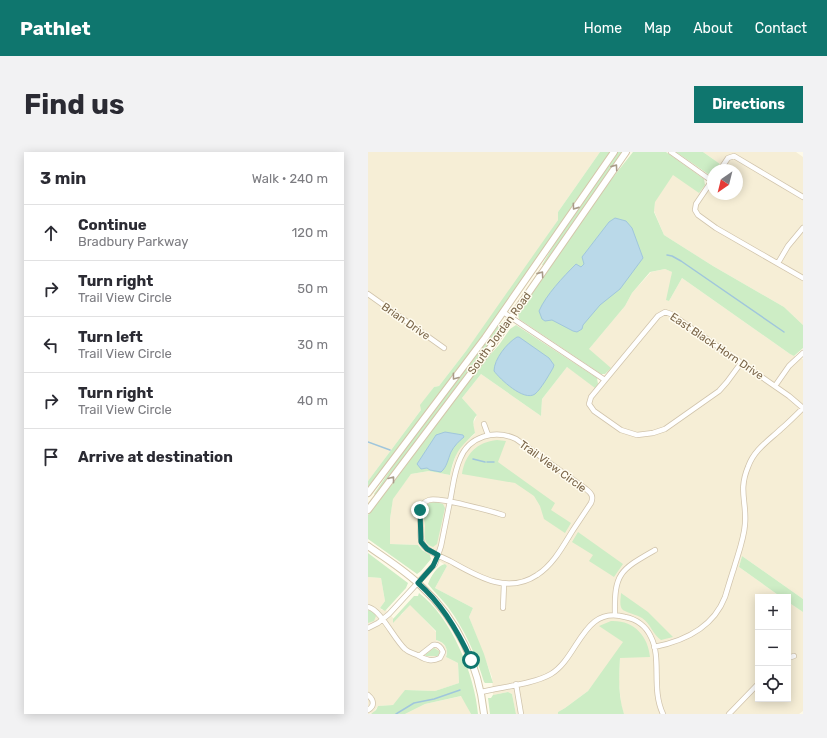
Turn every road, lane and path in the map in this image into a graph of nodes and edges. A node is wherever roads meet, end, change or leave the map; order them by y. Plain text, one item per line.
1 (614, 152) edge
2 (626, 152) edge
3 (670, 152) edge
4 (732, 154) edge
5 (724, 164) edge
6 (707, 177) edge
7 (707, 188) edge
8 (803, 197) edge
9 (803, 228) edge
10 (778, 263) junction
11 (803, 278) edge
12 (368, 294) edge
13 (503, 312) junction
14 (511, 318) junction
15 (444, 348) dead end
16 (803, 353) edge
17 (741, 363) junction
18 (605, 380) junction
19 (775, 386) junction
20 (803, 408) edge
21 (484, 424) dead end
22 (488, 435) junction
23 (368, 493) edge
24 (450, 502) junction
25 (368, 510) edge
26 (503, 514) dead end
27 (368, 546) edge
28 (655, 550) dead end
29 (438, 555) junction
30 (418, 583) junction
31 (504, 584) junction
32 (368, 607) edge
33 (503, 608) dead end
34 (615, 615) junction
35 (383, 620) junction
36 (368, 628) edge
37 (654, 647) junction
38 (419, 656) junction
39 (794, 656) dead end
40 (791, 657) edge
41 (516, 684) junction
42 (755, 687) edge
43 (481, 692) junction
44 (368, 696) edge
45 (368, 710) edge
46 (484, 714) edge
47 (521, 714) edge
48 (663, 714) edge
49 (729, 714) edge

1 -> 13 main road, South Jordan Road
14 -> 2 main road, South Jordan Road
3 - 6 street
4 - 5 street
4 - 8 street
7 - 10 street
9 - 10 street
10 - 11 street
12 - 15 street, Brian Drive
13 - 14 street
13 -> 23 main road, South Jordan Road
14 - 18 street
25 -> 14 main road, South Jordan Road
16 - 19 street
17 - 18 street, East Black Horn Drive
17 - 18 street, East Black Horn Drive
17 - 19 street, East Black Horn Drive
19 - 20 street, East Black Horn Drive
20 - 37 street
21 - 22 street
22 - 24 street, Trail View Circle
22 - 31 street, Trail View Circle
24 - 26 street
24 - 29 street, Trail View Circle
24 - 29 street, Trail View Circle
27 - 30 main road
28 - 34 street
29 - 30 street, Trail View Circle
29 - 31 street, Trail View Circle
30 - 35 street, Trail View Circle
30 - 43 main road
31 - 33 street
32 - 35 street
34 - 37 street
34 - 41 street
35 - 36 street, Trail View Circle
35 - 38 street
37 - 48 street
38 - 38 street
39 - 40 street
41 - 43 street
41 - 47 street
42 - 49 street
43 - 46 main road
44 - 45 street

